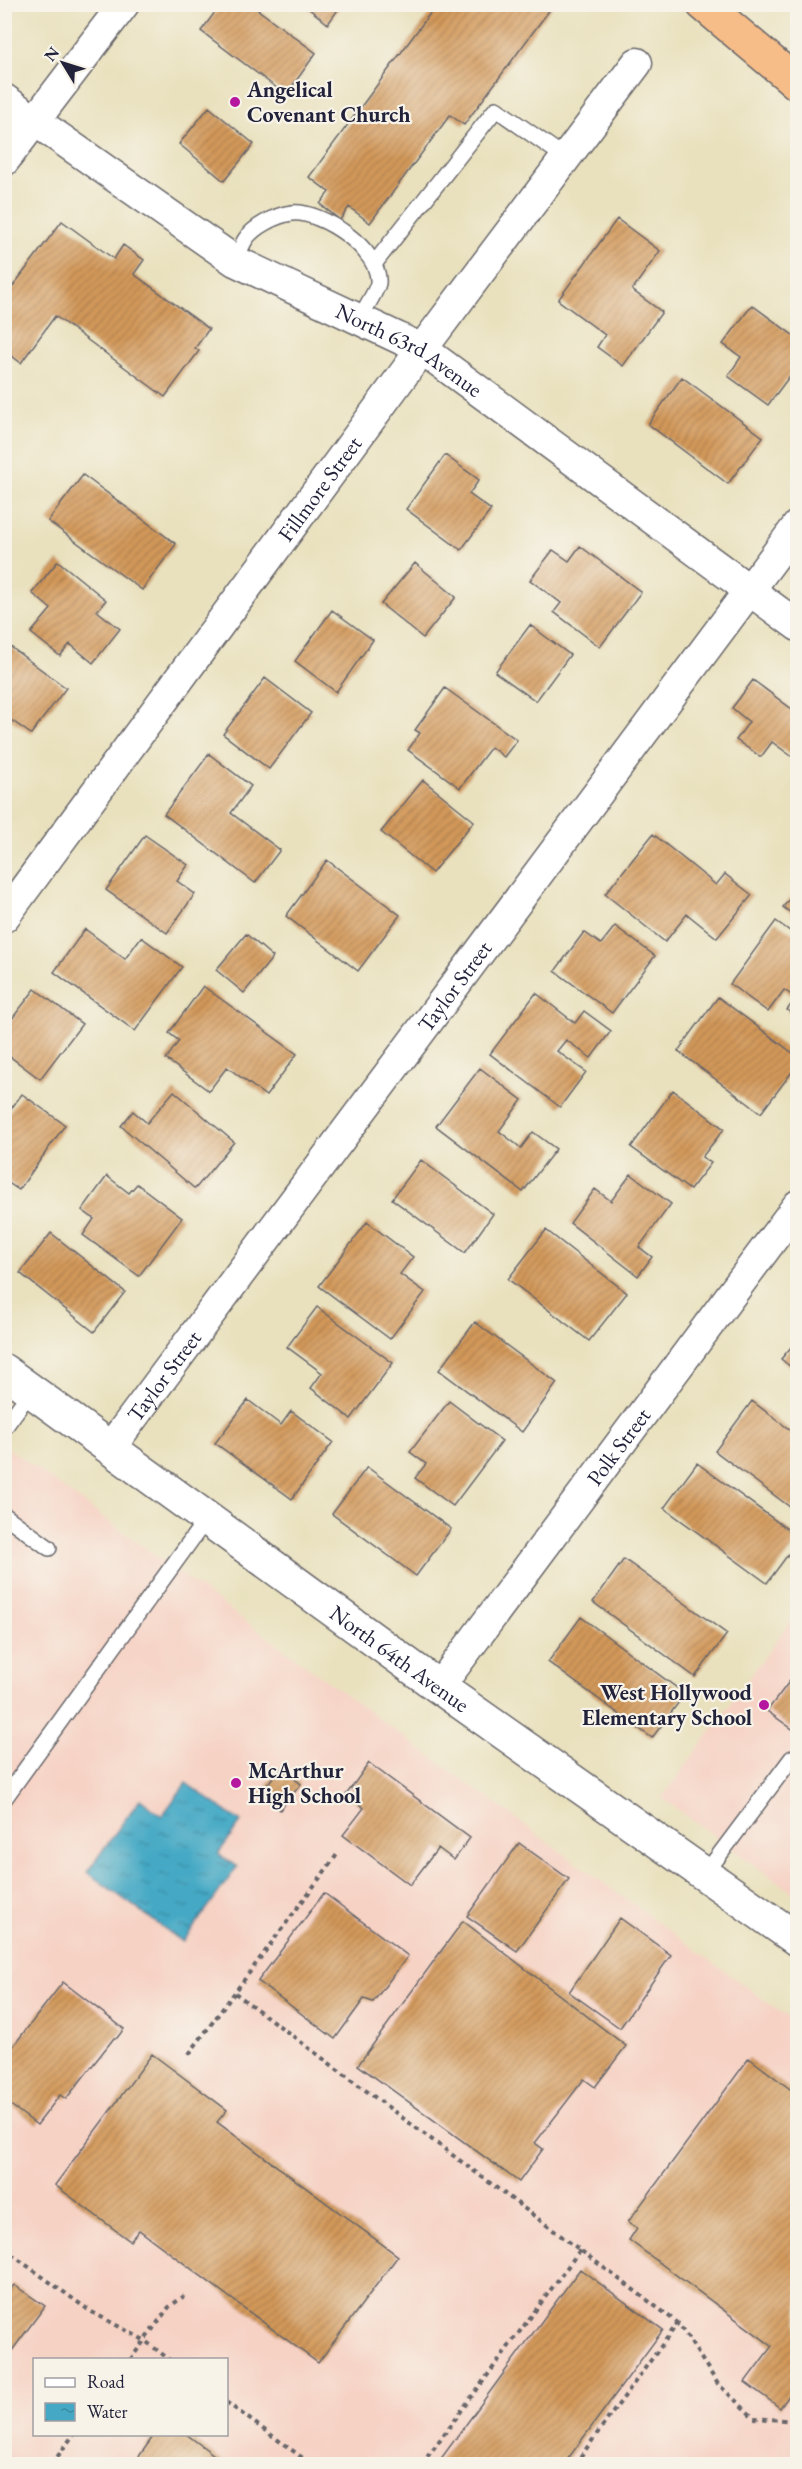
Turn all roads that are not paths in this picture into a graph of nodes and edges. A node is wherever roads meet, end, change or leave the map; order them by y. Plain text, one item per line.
1 (124, 4) edge
2 (704, 4) edge
3 (637, 63) dead end
4 (798, 84) edge
5 (4, 99) edge
6 (35, 122) junction
7 (566, 158) junction
8 (4, 161) edge
9 (235, 261) junction
10 (374, 264) junction
11 (359, 320) junction
12 (422, 349) junction
13 (798, 525) edge
14 (749, 590) junction
15 (798, 626) edge
16 (4, 917) edge
17 (798, 1205) edge
18 (4, 1371) edge
19 (31, 1391) junction
20 (4, 1428) edge
21 (110, 1448) junction
22 (4, 1515) edge
23 (207, 1518) junction
24 (49, 1548) dead end
25 (439, 1687) junction
26 (798, 1762) edge
27 (4, 1799) edge
28 (705, 1874) junction
29 (798, 1940) edge

1 - 6 street
2 - 4 highway
3 - 7 street, Fillmore Street
5 - 6 street, North 63rd Avenue
6 - 8 street
6 - 9 street, North 63rd Avenue
7 - 10 lane
7 - 12 street, Fillmore Street
9 - 10 lane
9 - 11 street, North 63rd Avenue
10 - 11 lane
11 - 12 street, North 63rd Avenue
12 - 14 street, North 63rd Avenue
12 - 16 street, Fillmore Street
13 - 14 street, Taylor Street
14 - 15 street, North 63rd Avenue
14 - 21 street, Taylor Street
17 - 25 street, Polk Street
18 - 19 street, North 64th Avenue
19 - 20 lane
19 - 21 street, North 64th Avenue
21 - 23 street, North 64th Avenue
22 - 24 lane
23 - 25 street, North 64th Avenue
23 - 27 lane
25 - 28 street, North 64th Avenue
26 - 28 lane
28 - 29 street, North 64th Avenue

